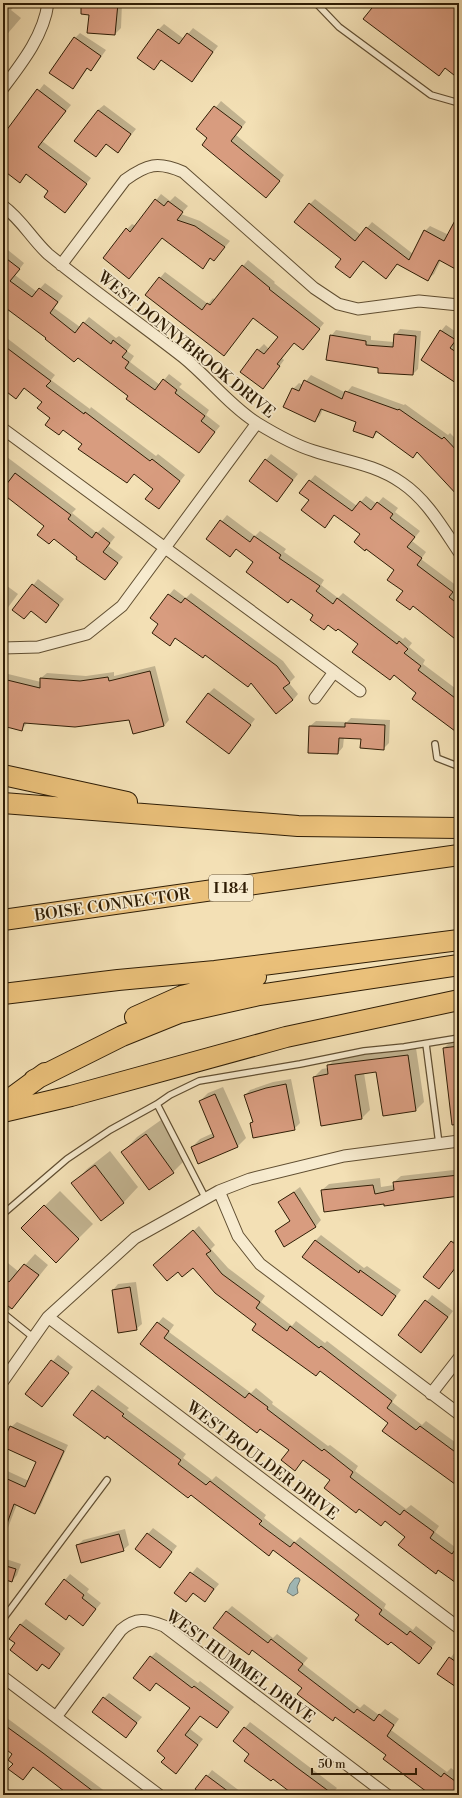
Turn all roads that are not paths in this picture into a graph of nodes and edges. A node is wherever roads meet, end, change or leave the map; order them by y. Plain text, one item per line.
1 (48, 3) edge
2 (316, 3) edge
3 (3, 88) edge
4 (459, 104) edge
5 (3, 206) edge
6 (61, 265) junction
7 (459, 305) edge
8 (257, 423) junction
9 (3, 428) edge
10 (166, 548) junction
11 (459, 552) edge
12 (3, 648) edge
13 (334, 672) junction
14 (360, 691) dead end
15 (315, 698) dead end
16 (435, 744) dead end
17 (459, 765) edge
18 (3, 775) edge
19 (3, 803) edge
20 (199, 818) junction
21 (459, 828) edge
22 (459, 855) edge
23 (3, 920) edge
24 (459, 940) edge
25 (407, 946) junction
26 (459, 965) edge
27 (3, 994) edge
28 (459, 1000) edge
29 (459, 1038) edge
30 (426, 1044) junction
31 (34, 1080) junction
32 (3, 1104) edge
33 (157, 1104) junction
34 (3, 1112) edge
35 (459, 1141) edge
36 (439, 1144) junction
37 (219, 1191) junction
38 (206, 1199) junction
39 (3, 1214) edge
40 (3, 1313) edge
41 (48, 1317) junction
42 (34, 1338) junction
43 (459, 1358) edge
44 (3, 1381) edge
45 (431, 1394) junction
46 (459, 1414) edge
47 (107, 1480) dead end
48 (3, 1619) edge
49 (459, 1628) edge
50 (3, 1677) edge
51 (56, 1717) junction
52 (159, 1795) edge
53 (387, 1795) edge

1 - 3 street
2 - 4 lane
5 - 6 street, WEST DONNYBROOK DRIVE
6 - 7 street
6 - 8 street, WEST DONNYBROOK DRIVE
8 - 10 street
8 - 11 street, WEST DONNYBROOK DRIVE
9 - 10 street
10 - 12 street
10 - 13 street
13 - 14 street
13 - 15 street
16 - 17 lane
18 - 20 highway
19 - 20 highway
20 - 21 highway
22 - 23 highway, BOISE CONNECTOR / I 184
24 - 25 highway
25 - 27 highway
25 - 31 highway
26 - 31 highway
28 - 34 highway
29 - 30 lane
30 - 33 lane
30 - 36 lane
31 - 32 highway
33 - 38 lane
33 - 39 lane
35 - 36 street
36 - 37 street
37 - 38 street
37 - 45 street
38 - 41 street
40 - 42 lane
41 - 42 street
41 - 49 street, WEST BOULDER DRIVE
42 - 44 street
43 - 45 street
45 - 46 street
47 - 48 lane
50 - 51 street
51 - 52 street
51 - 53 street, WEST HUMMEL DRIVE

